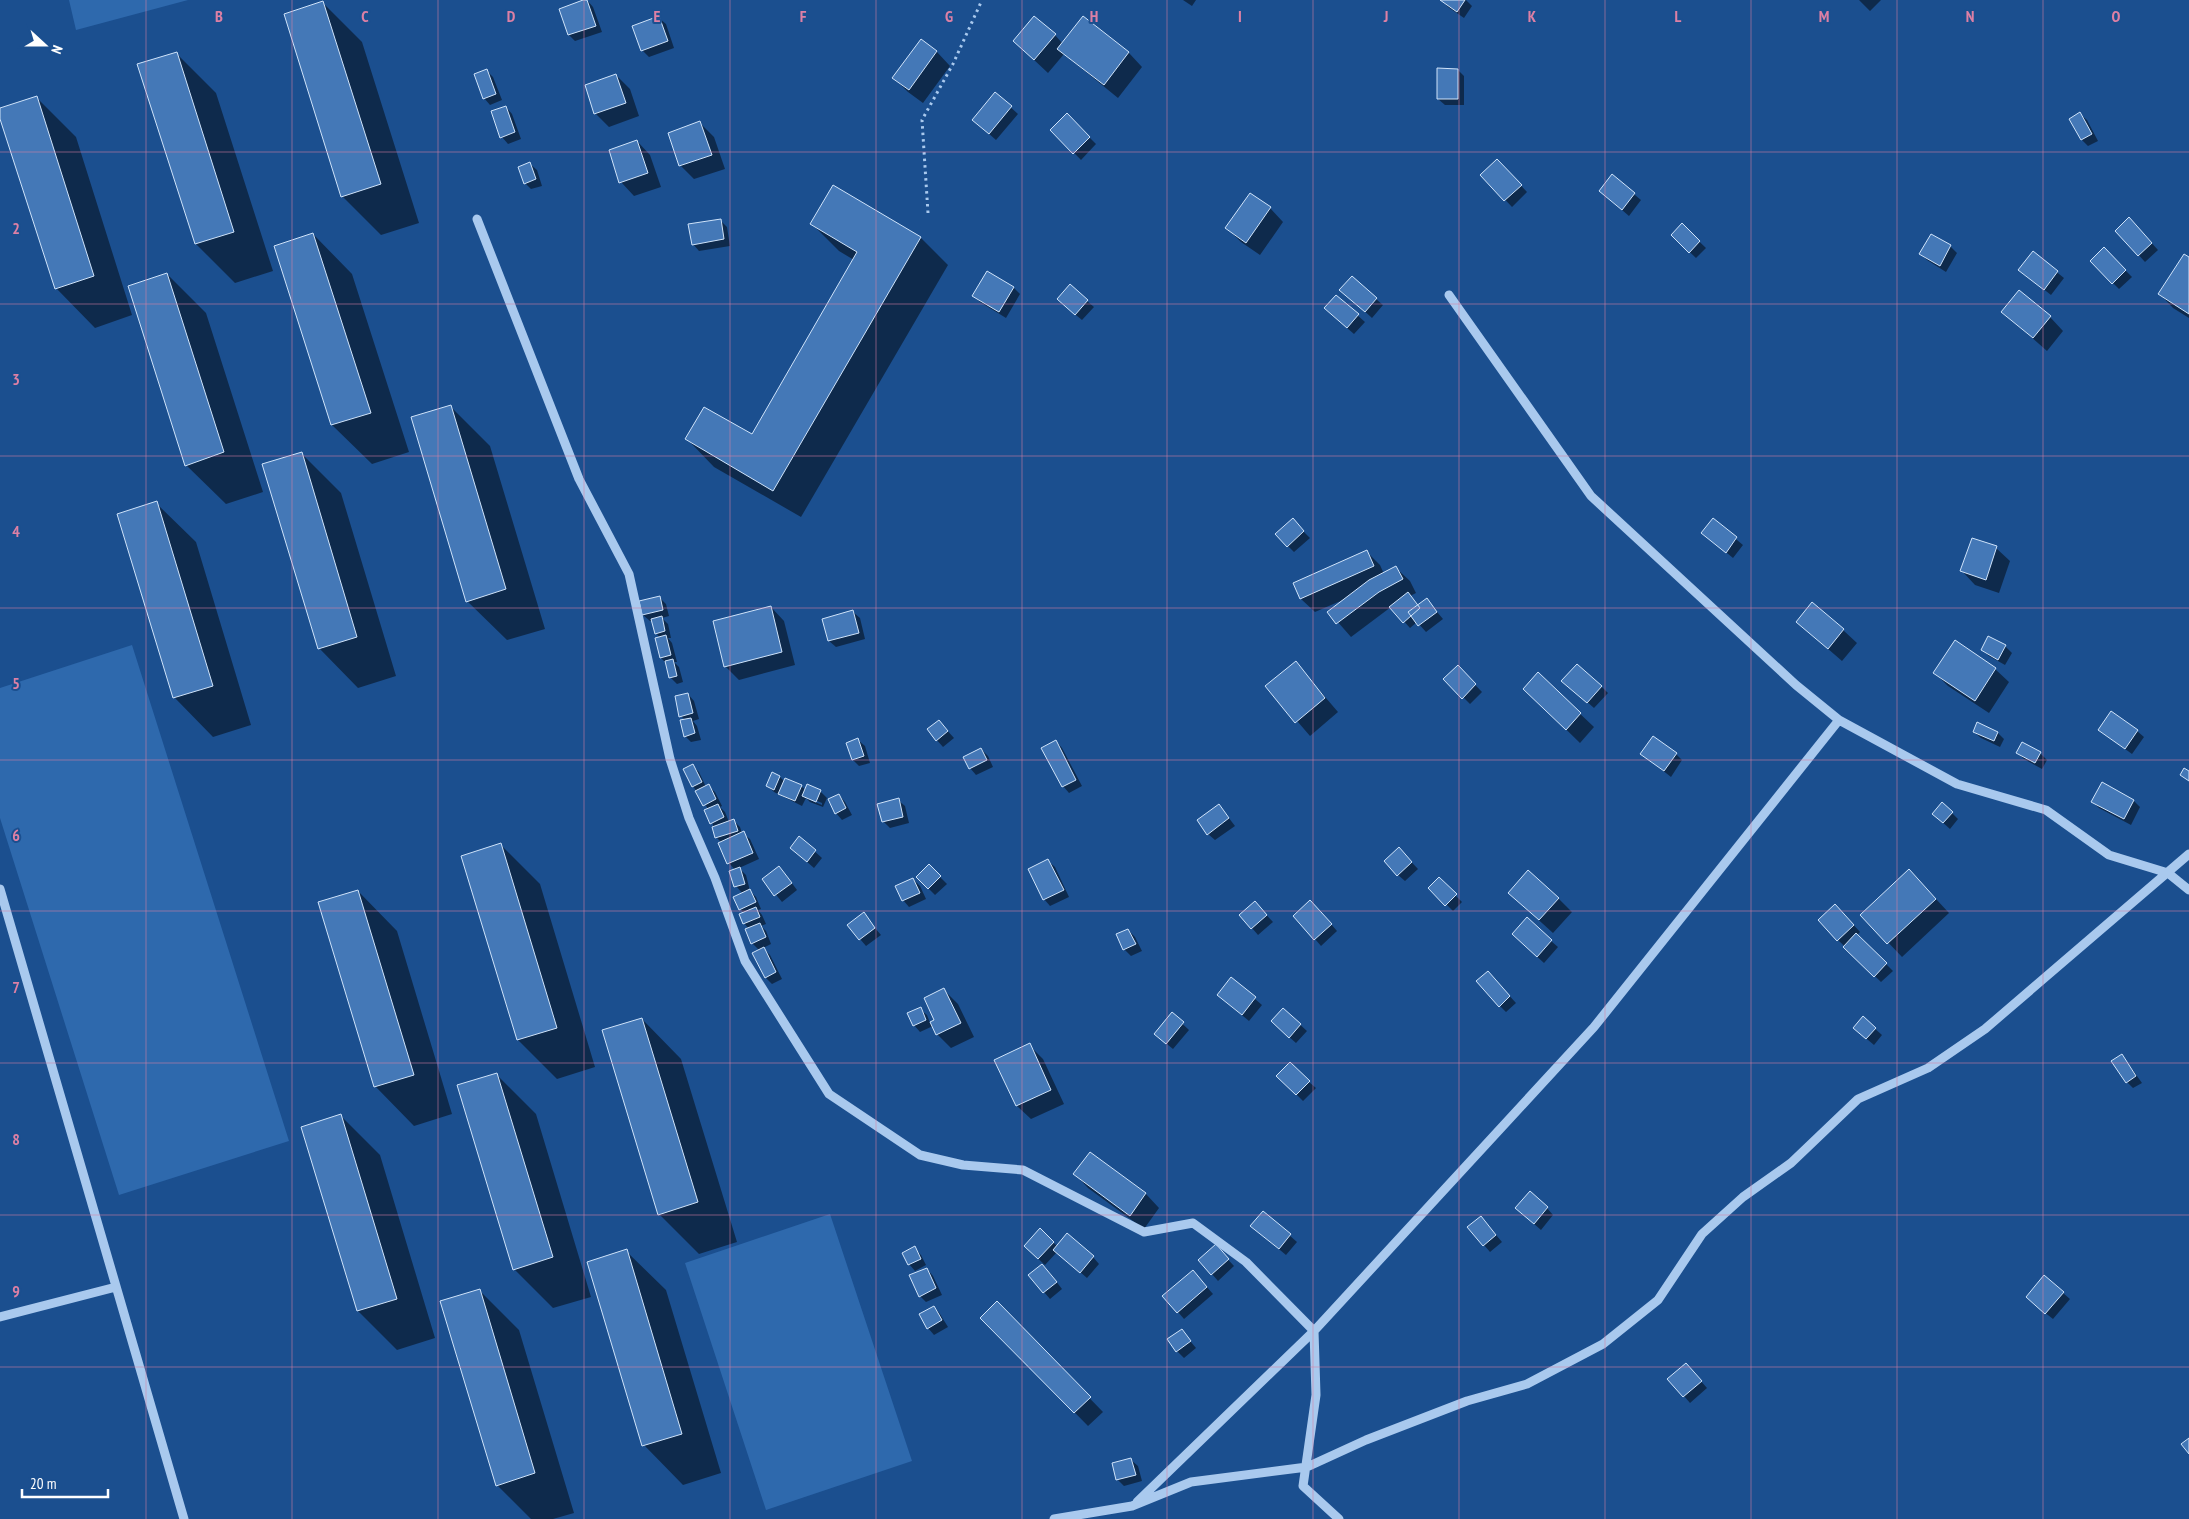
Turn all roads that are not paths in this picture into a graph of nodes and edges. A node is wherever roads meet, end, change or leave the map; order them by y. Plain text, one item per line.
1 (477, 219) dead end
2 (1449, 295) dead end
3 (1839, 720) junction
4 (2189, 854) edge
5 (2168, 873) junction
6 (0, 888) edge
7 (2189, 890) edge
8 (116, 1287) junction
9 (0, 1317) edge
10 (1314, 1331) junction
11 (1307, 1467) junction
12 (1132, 1506) junction
13 (184, 1519) edge
14 (1054, 1519) edge
15 (1339, 1519) edge

1 - 10 street
2 - 3 street
3 - 5 street
3 - 10 street
4 - 5 street
5 - 7 street
5 - 11 street
6 - 8 street
8 - 9 street
8 - 13 street
10 - 11 street
10 - 12 street
11 - 12 street
11 - 15 street
12 - 14 street

